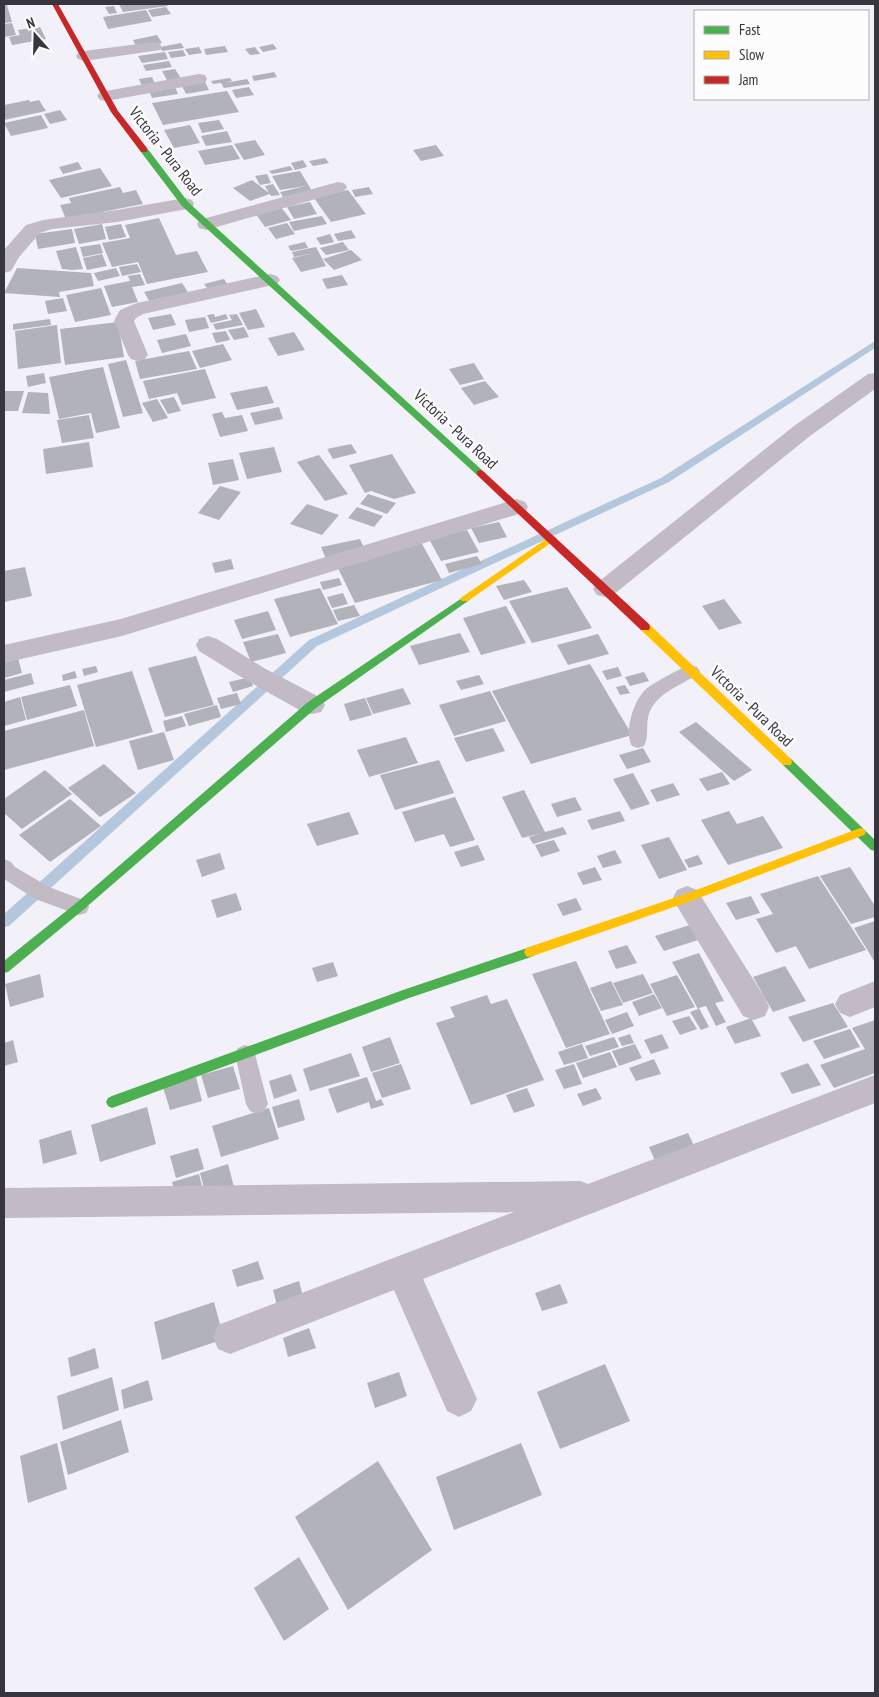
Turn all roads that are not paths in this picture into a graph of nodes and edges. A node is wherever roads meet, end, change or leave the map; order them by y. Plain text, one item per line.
1 (55, 4) edge
2 (154, 47) dead end
3 (84, 56) junction
4 (199, 79) dead end
5 (106, 96) junction
6 (338, 188) dead end
7 (185, 204) junction
8 (206, 224) junction
9 (7, 229) dead end
10 (34, 229) junction
11 (4, 267) edge
12 (270, 280) junction
13 (138, 355) dead end
14 (875, 379) edge
15 (517, 507) junction
16 (552, 538) junction
17 (605, 588) junction
18 (208, 645) dead end
19 (4, 654) edge
20 (691, 671) junction
21 (312, 705) junction
22 (638, 741) dead end
23 (860, 832) junction
24 (875, 847) edge
25 (4, 867) edge
26 (687, 898) junction
27 (79, 907) junction
28 (4, 968) edge
29 (754, 1007) dead end
30 (245, 1054) junction
31 (875, 1089) edge
32 (112, 1102) dead end
33 (257, 1104) dead end
34 (597, 1196) junction
35 (4, 1204) edge
36 (403, 1271) junction
37 (230, 1337) dead end
38 (459, 1399) dead end

1 - 3 main road, Victoria - Pura Road
2 - 3 street
3 - 5 main road, Victoria - Pura Road
4 - 5 street
5 - 7 main road, Victoria - Pura Road
6 - 8 street
7 - 8 main road, Victoria - Pura Road
7 - 10 street
8 - 12 main road, Victoria - Pura Road
9 - 10 street
10 - 11 street
12 - 13 street
12 - 15 main road, Victoria - Pura Road
14 - 17 street
15 - 16 main road, Victoria - Pura Road
15 - 19 street
16 - 17 main road, Victoria - Pura Road
16 - 21 main road
17 - 20 main road, Victoria - Pura Road
18 - 21 street
20 - 22 lane
20 - 23 main road, Victoria - Pura Road
21 - 27 main road
23 - 24 main road, Victoria - Pura Road
23 - 26 main road
25 - 27 lane
26 - 29 street
26 - 30 main road
27 - 28 main road
30 - 32 main road
30 - 33 lane
31 - 34 street
34 - 35 street
34 - 36 street
36 - 37 street
36 - 38 street

